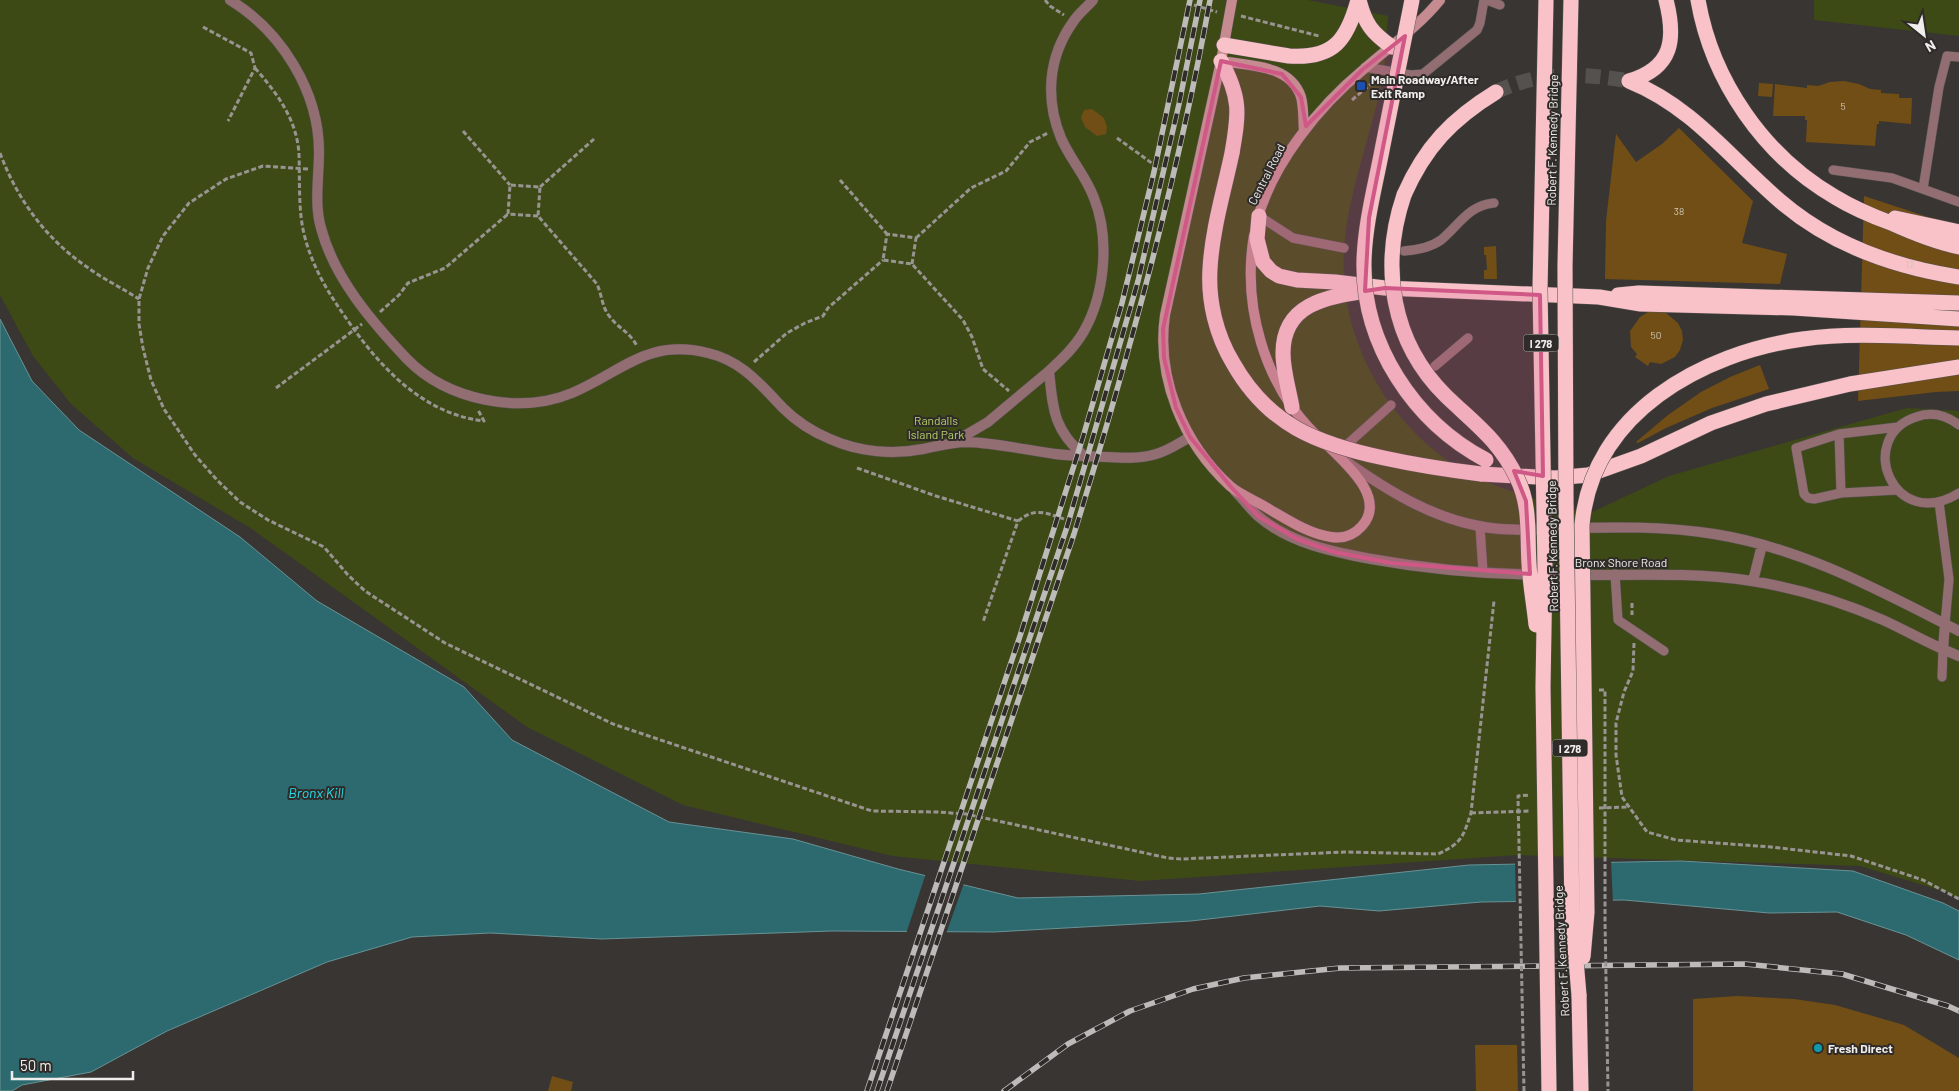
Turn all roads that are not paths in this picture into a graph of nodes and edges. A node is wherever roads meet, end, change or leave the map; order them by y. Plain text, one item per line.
1 (230, 0) edge
2 (1094, 0) edge
3 (1232, 0) edge
4 (1359, 0) edge
5 (1412, 0) edge
6 (1440, 0) edge
7 (1486, 0) edge
8 (1546, 0) edge
9 (1571, 0) edge
10 (1666, 0) edge
11 (1698, 0) edge
12 (1500, 5) dead end
13 (1224, 45) junction
14 (1392, 47) junction
15 (1959, 57) edge
16 (1221, 62) junction
17 (1365, 67) junction
18 (1496, 92) tunnel mouth
19 (1304, 131) junction
20 (1833, 170) dead end
21 (1923, 189) junction
22 (1959, 202) edge
23 (1494, 203) dead end
24 (1856, 209) junction
25 (1258, 216) junction
26 (1959, 232) edge
27 (1959, 247) edge
28 (1344, 248) dead end
29 (1404, 251) dead end
30 (1959, 277) edge
31 (1385, 288) junction
32 (1795, 303) junction
33 (1959, 303) edge
34 (1959, 319) edge
35 (1468, 338) dead end
36 (1959, 338) edge
37 (1435, 366) dead end
38 (1959, 367) edge
39 (1049, 371) junction
40 (1391, 406) dead end
41 (1292, 407) junction
42 (1959, 424) edge
43 (1898, 427) junction
44 (1839, 434) junction
45 (1190, 437) junction
46 (953, 442) junction
47 (1336, 454) junction
48 (1084, 456) junction
49 (1483, 467) junction
50 (1231, 487) junction
51 (1898, 490) junction
52 (1841, 493) junction
53 (1959, 493) edge
54 (1939, 502) junction
55 (1480, 527) junction
56 (1762, 545) junction
57 (1482, 572) junction
58 (1616, 574) junction
59 (1753, 581) junction
60 (1945, 624) junction
61 (1959, 631) edge
62 (1943, 649) junction
63 (1664, 651) dead end
64 (1959, 656) edge
65 (1942, 677) dead end
66 (1543, 686) junction
67 (1579, 995) junction
68 (1549, 1091) edge
69 (1581, 1091) edge

1 - 46 street
2 - 39 street
3 - 13 street
4 - 13 highway
4 - 14 highway
5 - 49 highway, bridge
6 - 14 street, Central Road
7 - 12 lane
7 - 17 lane
8 - 66 highway, Robert F. Kennedy Bridge / I 278, bridge
9 - 67 highway, Robert F. Kennedy Bridge / I 278, bridge
10 - 30 highway
11 - 24 highway
13 - 16 street
14 - 17 street, Central Road
15 - 21 lane
16 - 19 street
16 - 45 street
16 - 49 highway, bridge
17 - 19 street, Central Road
18 - 66 highway, bridge
19 - 25 street, Central Road
20 - 21 lane
21 - 22 lane
23 - 29 lane
24 - 26 highway
24 - 27 highway
25 - 28 lane
25 - 31 highway
25 - 41 street, Central Road
31 - 32 highway
31 - 41 highway
32 - 33 highway
32 - 34 highway
35 - 37 lane
36 - 67 highway, bridge
38 - 49 highway
39 - 46 street
39 - 48 street
40 - 47 lane
41 - 47 street, Central Road
42 - 43 lane
43 - 44 lane
43 - 51 lane
44 - 52 lane
44 - 52 lane
45 - 48 street
45 - 50 street
46 - 48 street
47 - 50 street, Central Road
47 - 55 street
50 - 57 street, Bronx Shore Road
51 - 52 lane
51 - 54 lane
53 - 54 lane
54 - 60 lane
55 - 56 street
55 - 57 lane
56 - 59 street
56 - 60 street
57 - 58 street, Bronx Shore Road
58 - 59 street, Bronx Shore Road
58 - 63 lane
59 - 62 street, Bronx Shore Road
60 - 61 street
60 - 62 street
62 - 64 street, Bronx Shore Road
62 - 65 lane
66 - 68 highway, Robert F. Kennedy Bridge / I 278, bridge
67 - 69 highway, Robert F. Kennedy Bridge / I 278

